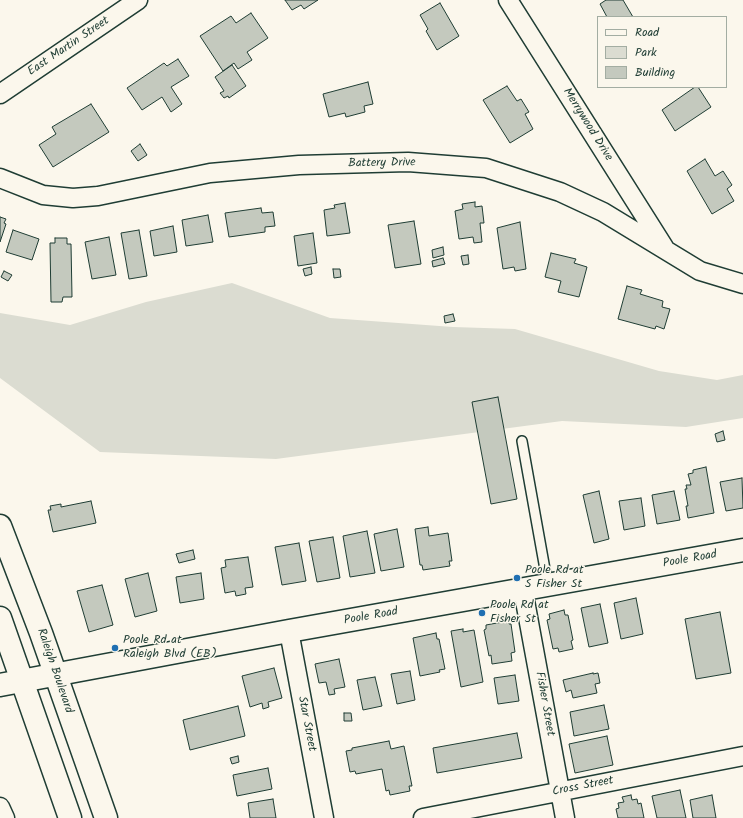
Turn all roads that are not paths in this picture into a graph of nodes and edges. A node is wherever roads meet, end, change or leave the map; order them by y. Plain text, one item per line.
1 (138, 0) edge
2 (508, 0) edge
3 (0, 94) edge
4 (0, 178) edge
5 (665, 250) junction
6 (743, 284) edge
7 (522, 441) dead end
8 (0, 526) edge
9 (743, 550) edge
10 (548, 586) junction
11 (523, 590) junction
12 (0, 618) edge
13 (289, 631) junction
14 (55, 675) junction
15 (23, 681) junction
16 (0, 685) edge
17 (743, 756) edge
18 (560, 792) junction
19 (0, 807) edge
20 (5, 818) edge
21 (70, 818) edge
22 (106, 818) edge
23 (324, 818) edge
24 (423, 818) edge
25 (565, 818) edge

1 - 3 street, East Martin Street
2 - 5 street, Merrywood Drive
4 - 5 street, Battery Drive
5 - 6 street, Battery Drive
7 - 10 lane
8 - 14 main road, Raleigh Boulevard
9 - 10 main road, Poole Road
10 - 11 main road, Poole Road
11 - 13 main road, Poole Road
11 - 18 street, Fisher Street
12 - 15 main road
13 - 14 main road, Poole Road
13 - 23 street, Star Street
14 - 15 main road, Poole Road
14 - 22 main road, Raleigh Boulevard
15 - 16 main road, Poole Road
15 - 21 main road
17 - 18 street, Cross Street
18 - 24 street, Cross Street
18 - 25 street, Fisher Street
19 - 20 street

